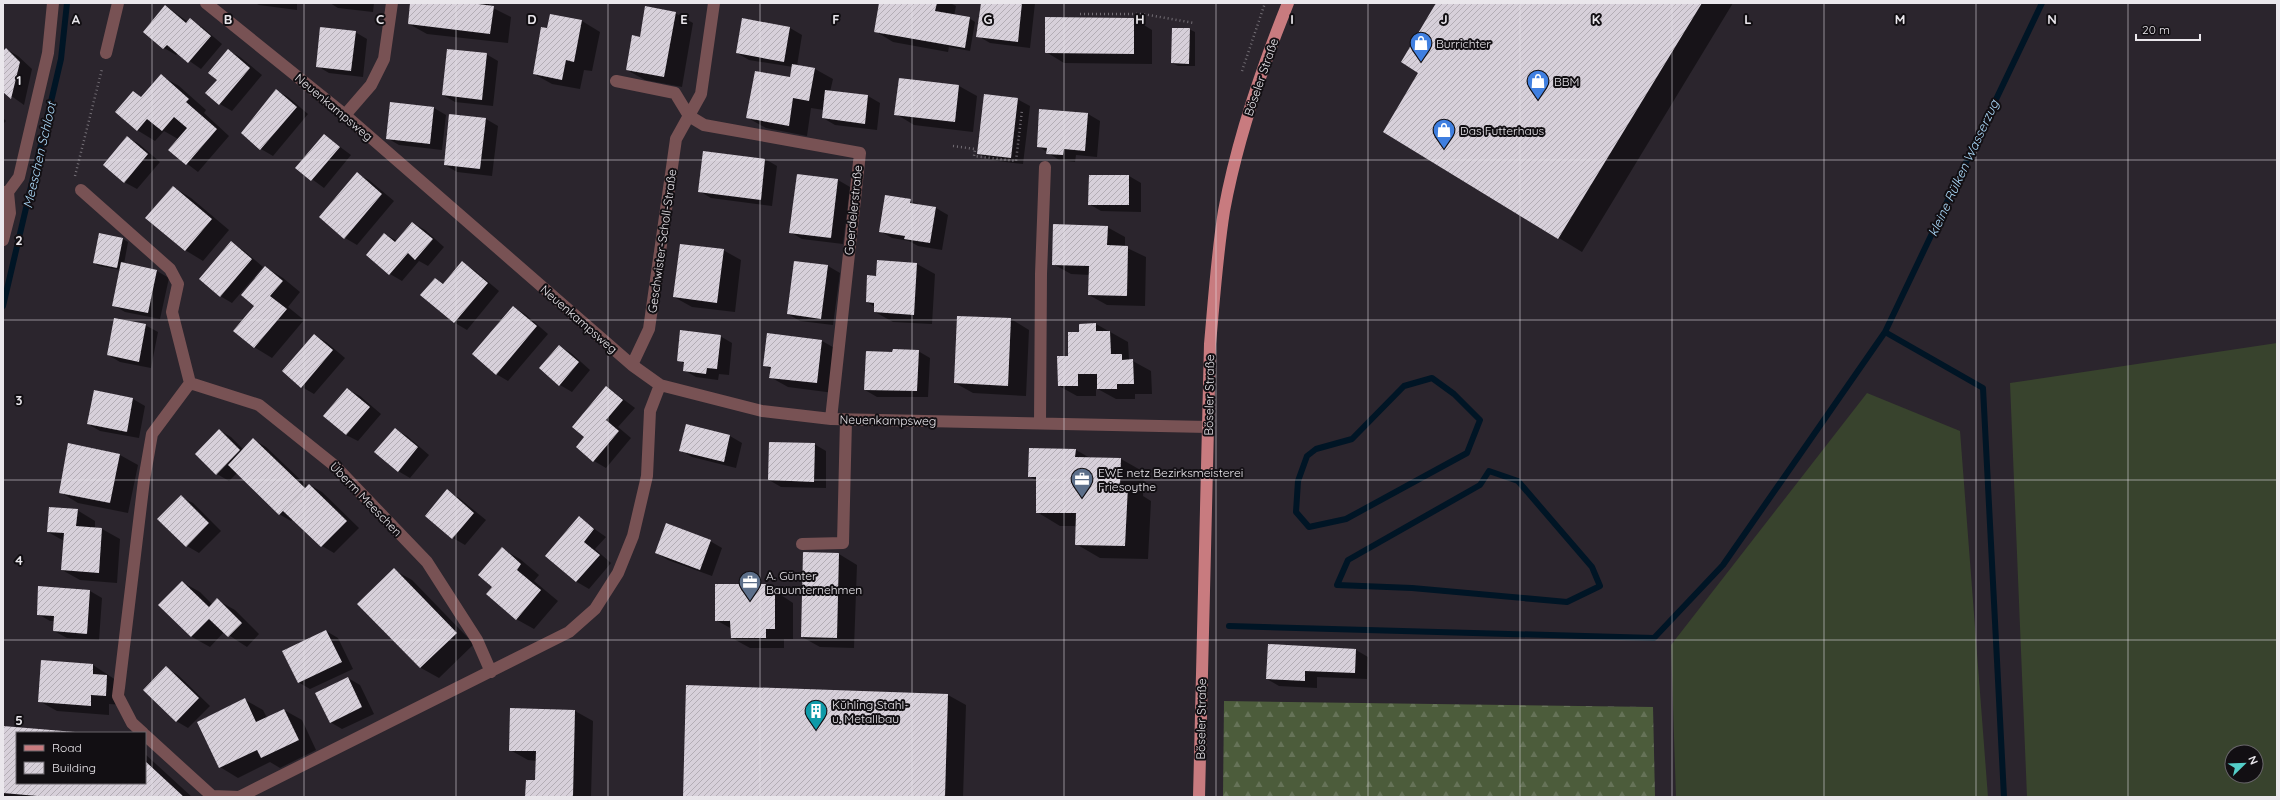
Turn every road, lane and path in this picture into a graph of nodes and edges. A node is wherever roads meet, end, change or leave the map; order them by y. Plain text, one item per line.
1 (53, 3) edge
2 (118, 3) edge
3 (206, 3) edge
4 (392, 3) edge
5 (714, 3) edge
6 (1288, 3) edge
7 (1080, 14) dead end
8 (1194, 23) dead end
9 (106, 53) joint
10 (616, 81) dead end
11 (1022, 110) dead end
12 (345, 115) junction
13 (689, 116) junction
14 (953, 146) dead end
15 (1045, 168) dead end
16 (81, 190) joint
17 (5, 192) edge
18 (3, 240) edge
19 (632, 365) junction
20 (190, 383) junction
21 (660, 385) junction
22 (831, 419) junction
23 (846, 420) junction
24 (1040, 422) junction
25 (1208, 427) junction
26 (802, 544) dead end
27 (491, 672) junction
28 (142, 732) edge
29 (146, 736) edge
30 (1199, 797) edge

1 - 17 street
2 - 9 street
3 - 12 street, Neuenkampsweg
4 - 12 street
5 - 13 street, Geschwister-Scholl-Straße
6 - 25 main road, Böseler Straße
7 - 8 path
9 - 16 path
10 - 13 street
11 - 14 path
12 - 19 street, Neuenkampsweg
13 - 19 street, Geschwister-Scholl-Straße
13 - 22 street, Goerdelerstraße
15 - 24 street
16 - 20 street
17 - 18 street
19 - 21 street, Neuenkampsweg
20 - 27 street, Überm Meeschen
20 - 28 street
21 - 22 street, Neuenkampsweg
21 - 27 street
22 - 23 street, Neuenkampsweg
23 - 24 street, Neuenkampsweg
23 - 26 street
24 - 25 street, Neuenkampsweg
25 - 30 main road, Böseler Straße
27 - 29 street

